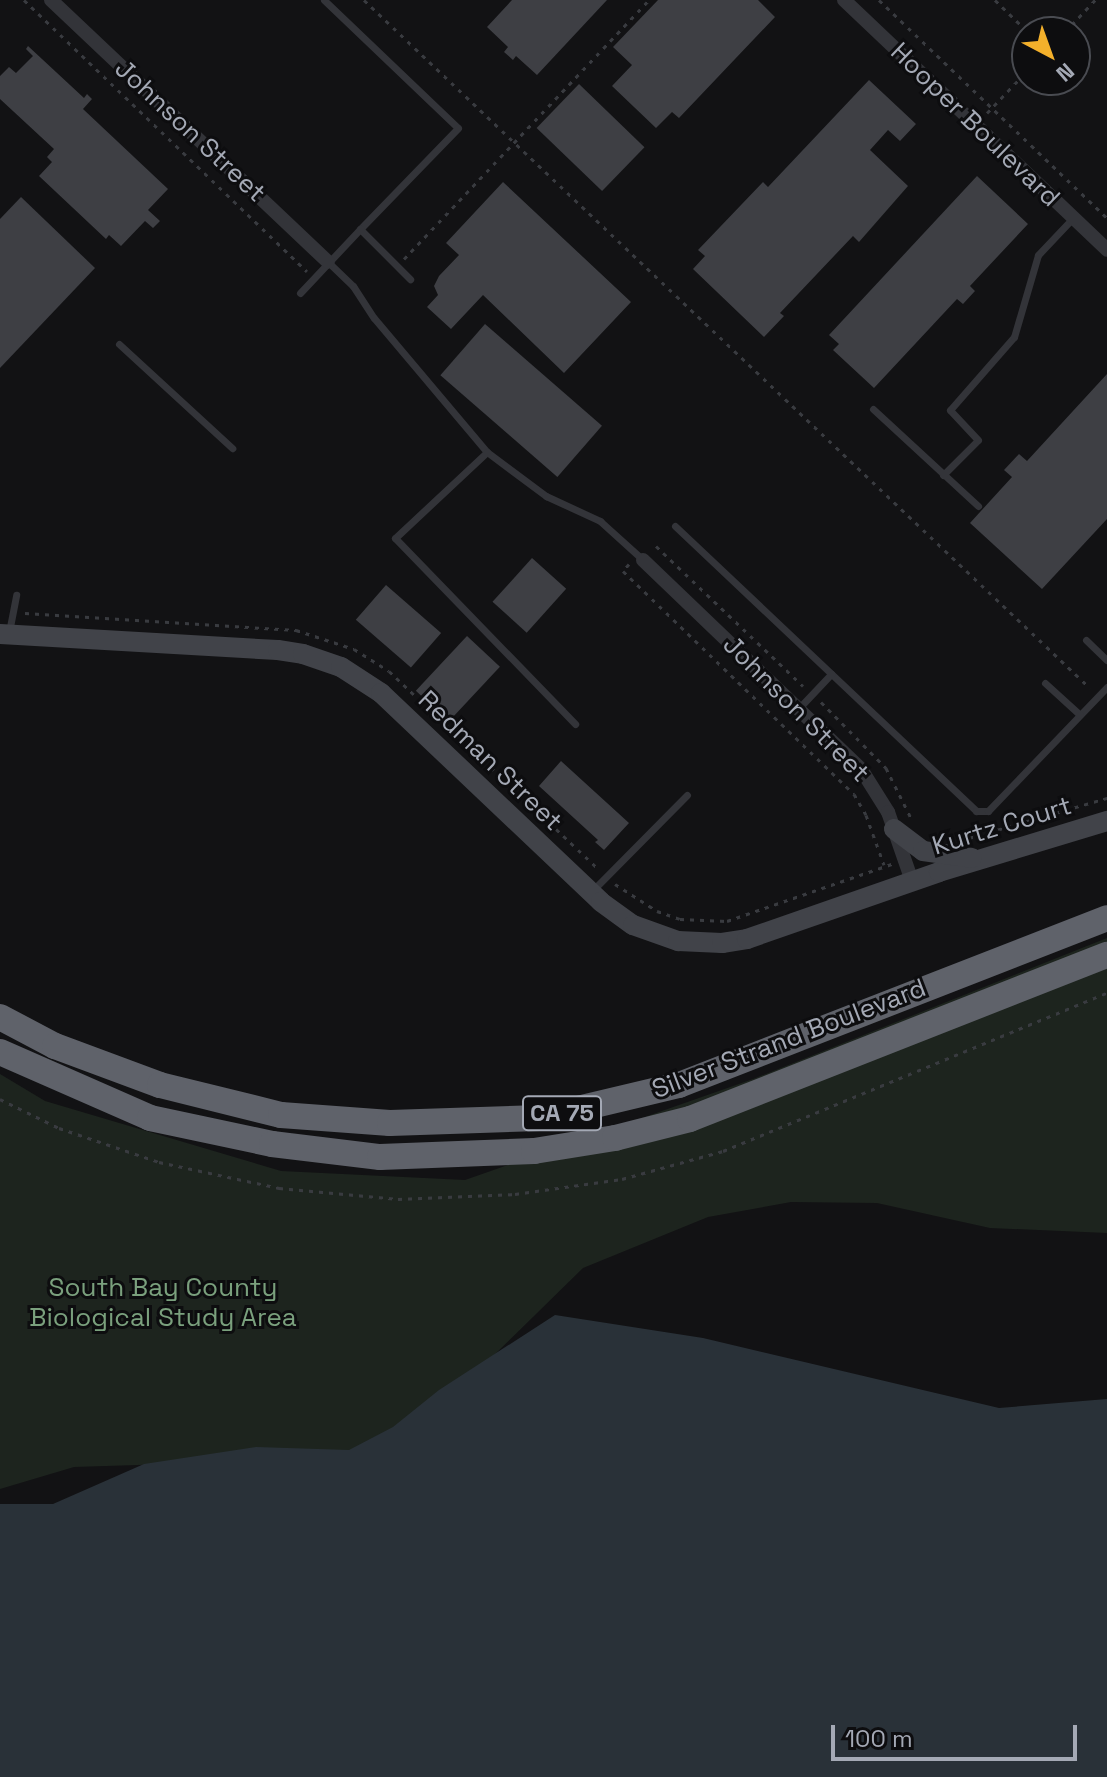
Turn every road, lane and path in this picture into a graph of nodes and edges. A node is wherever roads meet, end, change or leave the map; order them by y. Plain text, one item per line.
1 (24, 0) edge
2 (51, 0) edge
3 (324, 0) edge
4 (364, 0) edge
5 (649, 0) edge
6 (844, 0) edge
7 (879, 0) edge
8 (995, 0) edge
9 (1095, 0) edge
10 (1012, 16) edge
11 (1080, 16) edge
12 (1011, 88) edge
13 (992, 108) junction
14 (984, 116) dead end
15 (515, 143) junction
16 (1073, 218) junction
17 (1107, 218) edge
18 (360, 229) junction
19 (1107, 250) edge
20 (404, 259) dead end
21 (328, 262) junction
22 (314, 277) junction
23 (410, 279) dead end
24 (300, 293) dead end
25 (119, 344) dead end
26 (873, 409) dead end
27 (232, 448) dead end
28 (487, 452) junction
29 (943, 475) junction
30 (978, 506) dead end
31 (675, 526) dead end
32 (640, 558) junction
33 (16, 595) dead end
34 (4, 634) edge
35 (1086, 640) dead end
36 (1107, 660) edge
37 (831, 674) junction
38 (1045, 683) dead end
39 (1107, 687) edge
40 (1099, 696) junction
41 (799, 708) junction
42 (1080, 715) junction
43 (575, 724) dead end
44 (687, 795) dead end
45 (1107, 798) edge
46 (1107, 821) edge
47 (894, 829) junction
48 (956, 838) dead end
49 (1019, 848) junction
50 (884, 866) dead end
51 (912, 881) junction
52 (590, 893) junction
53 (1107, 918) edge
54 (1107, 955) edge
55 (0, 1017) edge
56 (0, 1052) edge

1 - 22 path
2 - 21 street, Johnson Street
3 - 18 lane
4 - 15 path
5 - 15 path
6 - 16 street, Hooper Boulevard
7 - 13 path
8 - 10 path
9 - 11 path
12 - 13 path
13 - 14 path
13 - 17 path
15 - 20 path
15 - 40 path
16 - 19 street, Hooper Boulevard
16 - 29 lane
18 - 21 lane
18 - 23 lane
21 - 22 lane
21 - 28 lane
22 - 24 lane
25 - 27 lane
26 - 29 lane
28 - 32 lane
28 - 43 lane
29 - 30 lane
31 - 37 lane
32 - 41 street, Johnson Street
32 - 50 path
33 - 34 lane
34 - 52 street, Redman Street
35 - 36 lane
37 - 41 lane
37 - 42 lane
38 - 42 lane
39 - 40 lane
40 - 42 lane
41 - 47 street, Johnson Street
44 - 52 lane
45 - 48 path
46 - 49 street, Kurtz Court
47 - 49 street
47 - 51 street, Johnson Street
49 - 51 street, Kurtz Court
51 - 52 street, Redman Street
53 - 55 highway, Silver Strand Boulevard / CA 75
54 - 56 highway, Silver Strand Boulevard / CA 75

